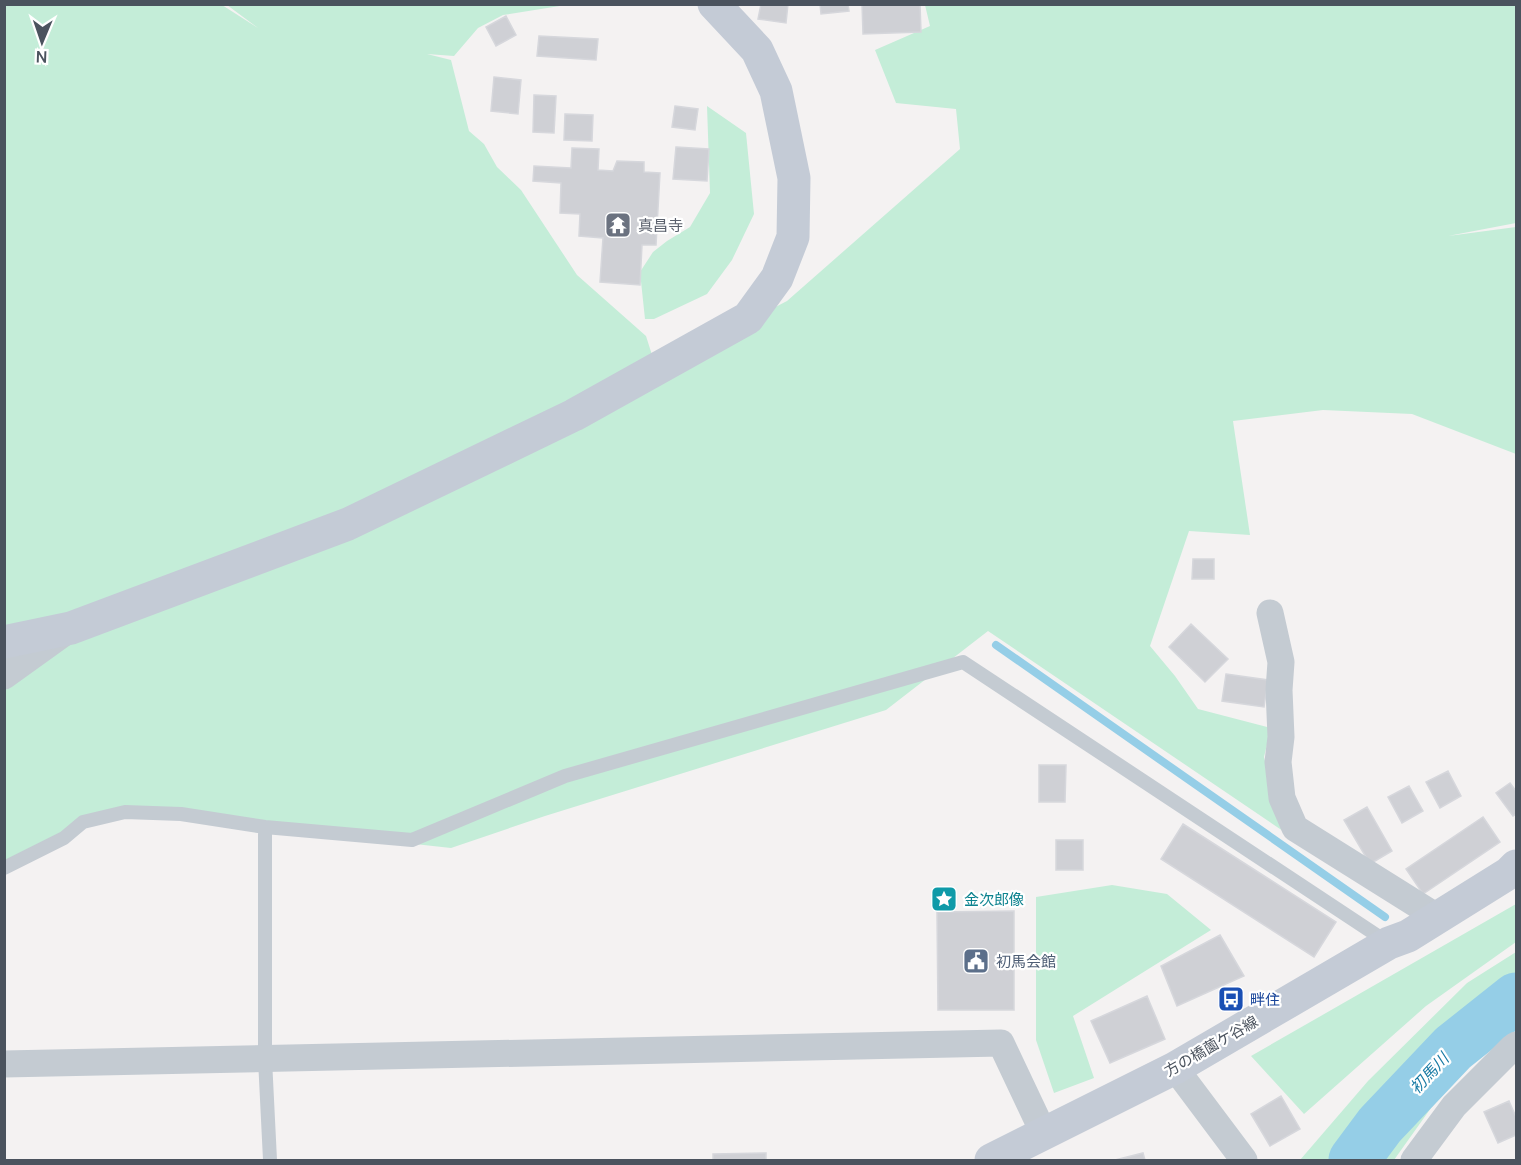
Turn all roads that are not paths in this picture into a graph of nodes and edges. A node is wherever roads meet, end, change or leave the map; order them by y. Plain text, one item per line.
1 (714, 4) edge
2 (1270, 613) dead end
3 (71, 627) junction
4 (4, 642) edge
5 (4, 676) edge
6 (265, 827) junction
7 (4, 868) edge
8 (1514, 875) edge
9 (1437, 917) junction
10 (1389, 943) junction
11 (1516, 1045) edge
12 (265, 1059) junction
13 (4, 1064) edge
14 (1175, 1068) junction
15 (1044, 1134) junction
16 (270, 1161) edge
17 (991, 1161) edge
18 (1245, 1161) edge
19 (1414, 1161) edge

1 - 3 street
2 - 9 street
3 - 4 street
3 - 5 street
6 - 7 lane
6 - 10 lane
6 - 12 lane
8 - 9 street, 方の橋薗ケ谷線
9 - 10 street, 方の橋薗ケ谷線
10 - 14 street, 方の橋薗ケ谷線
11 - 19 street
12 - 13 street
12 - 15 street
12 - 16 lane
14 - 15 street, 方の橋薗ケ谷線
14 - 18 street
15 - 17 street, 方の橋薗ケ谷線

